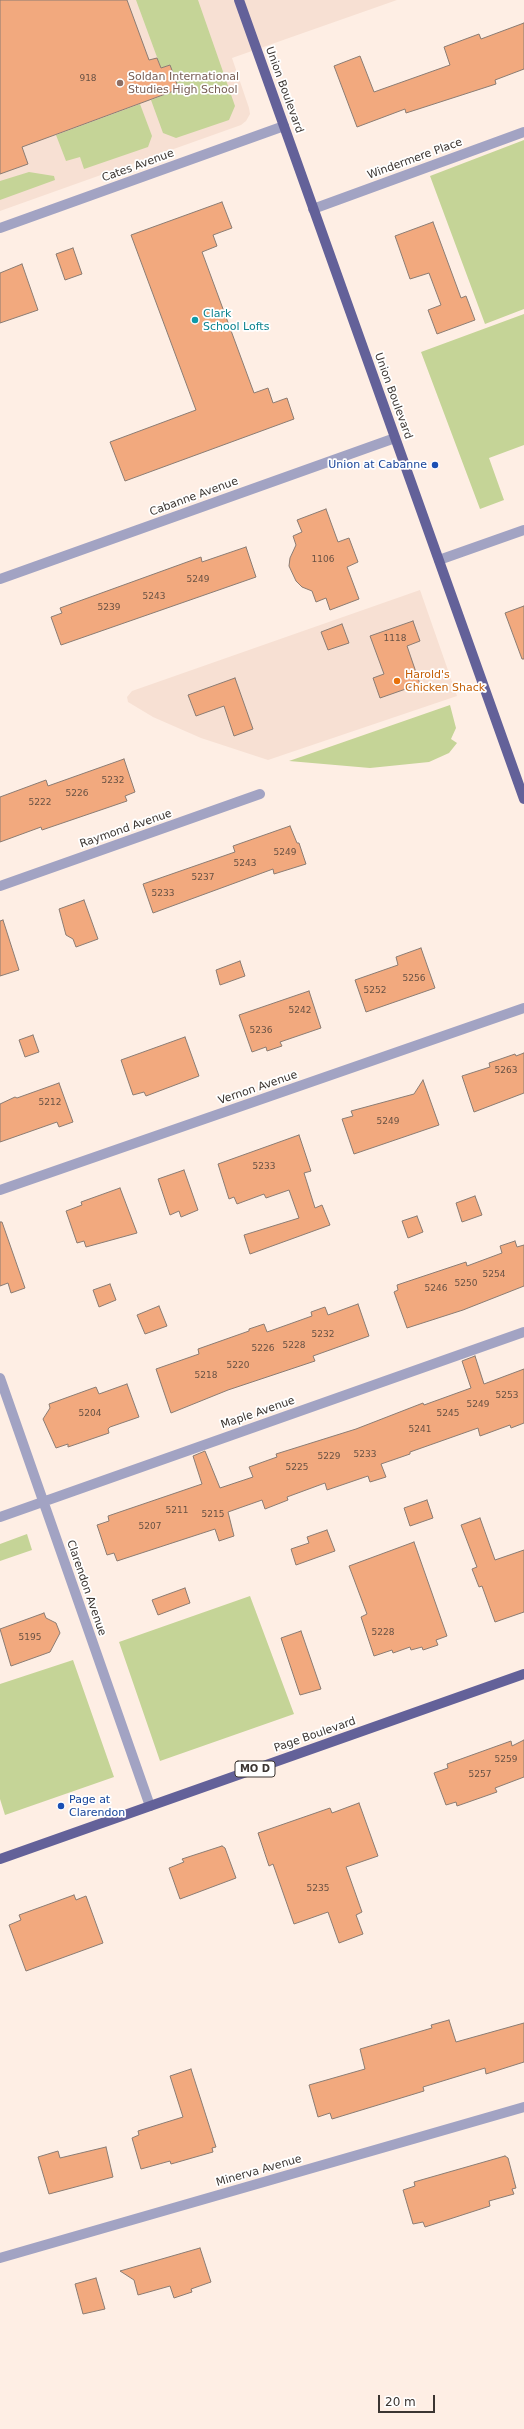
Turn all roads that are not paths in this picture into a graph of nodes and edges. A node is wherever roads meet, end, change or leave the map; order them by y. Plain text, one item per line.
1 (239, 0) edge
2 (284, 126) junction
3 (524, 132) edge
4 (314, 209) junction
5 (0, 228) edge
6 (395, 438) junction
7 (524, 530) edge
8 (439, 560) junction
9 (0, 579) edge
10 (260, 794) dead end
11 (524, 799) edge
12 (0, 886) edge
13 (524, 1008) edge
14 (0, 1190) edge
15 (524, 1332) edge
16 (0, 1378) edge
17 (44, 1501) junction
18 (0, 1517) edge
19 (524, 1674) edge
20 (150, 1806) junction
21 (0, 1859) edge
22 (524, 2107) edge
23 (0, 2258) edge

1 - 2 main road, Union Boulevard
2 - 4 main road, Union Boulevard
2 - 5 street, Cates Avenue
3 - 4 street, Windermere Place
4 - 6 main road, Union Boulevard
6 - 8 main road, Union Boulevard
6 - 9 street, Cabanne Avenue
7 - 8 street
8 - 11 main road, Union Boulevard
10 - 12 street, Raymond Avenue
13 - 14 street, Vernon Avenue
15 - 17 street, Maple Avenue
16 - 17 street, Clarendon Avenue
17 - 18 street, Maple Avenue
17 - 20 street, Clarendon Avenue
19 - 20 main road, Page Boulevard / MO D
20 - 21 main road, Page Boulevard / MO D
22 - 23 street, Minerva Avenue

